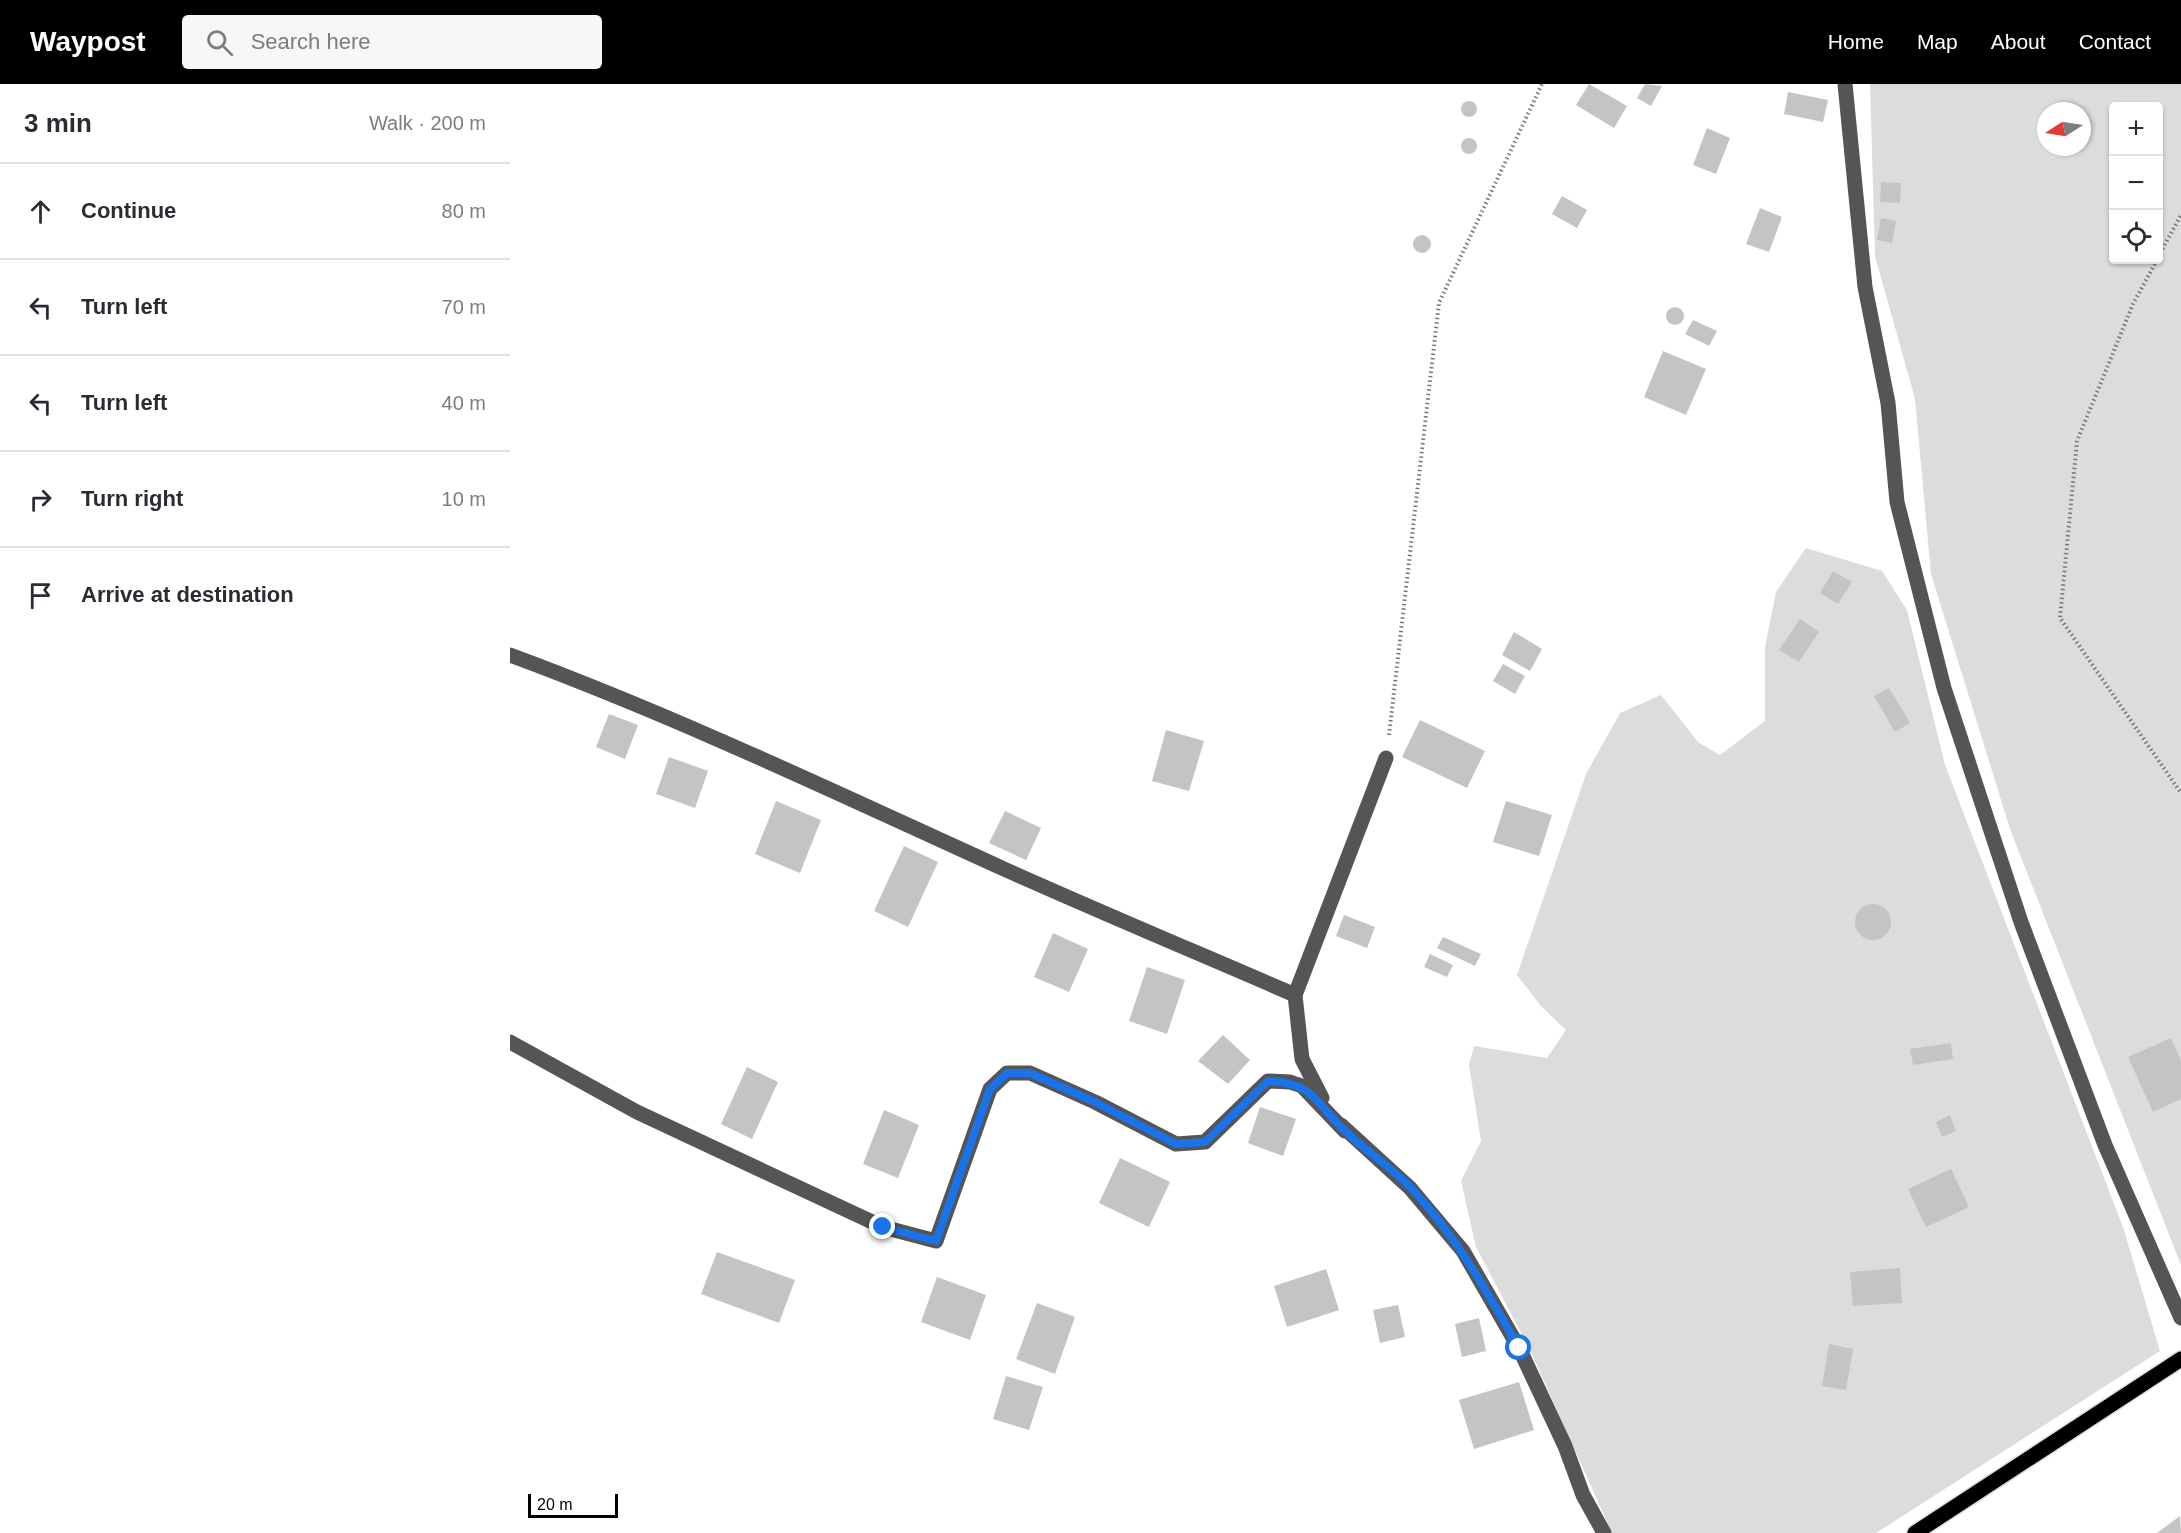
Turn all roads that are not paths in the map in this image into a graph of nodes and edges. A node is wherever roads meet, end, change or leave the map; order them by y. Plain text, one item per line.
1 (1845, 84) edge
2 (510, 655) edge
3 (1386, 758) road end
4 (1295, 995) junction
5 (510, 1042) edge
6 (1345, 1131) junction
7 (2181, 1318) edge
8 (2181, 1359) edge
9 (1604, 1533) edge
10 (1915, 1533) edge

1 - 7 street
2 - 4 street
3 - 4 street
4 - 6 street
5 - 6 street
6 - 9 street
8 - 10 main road

